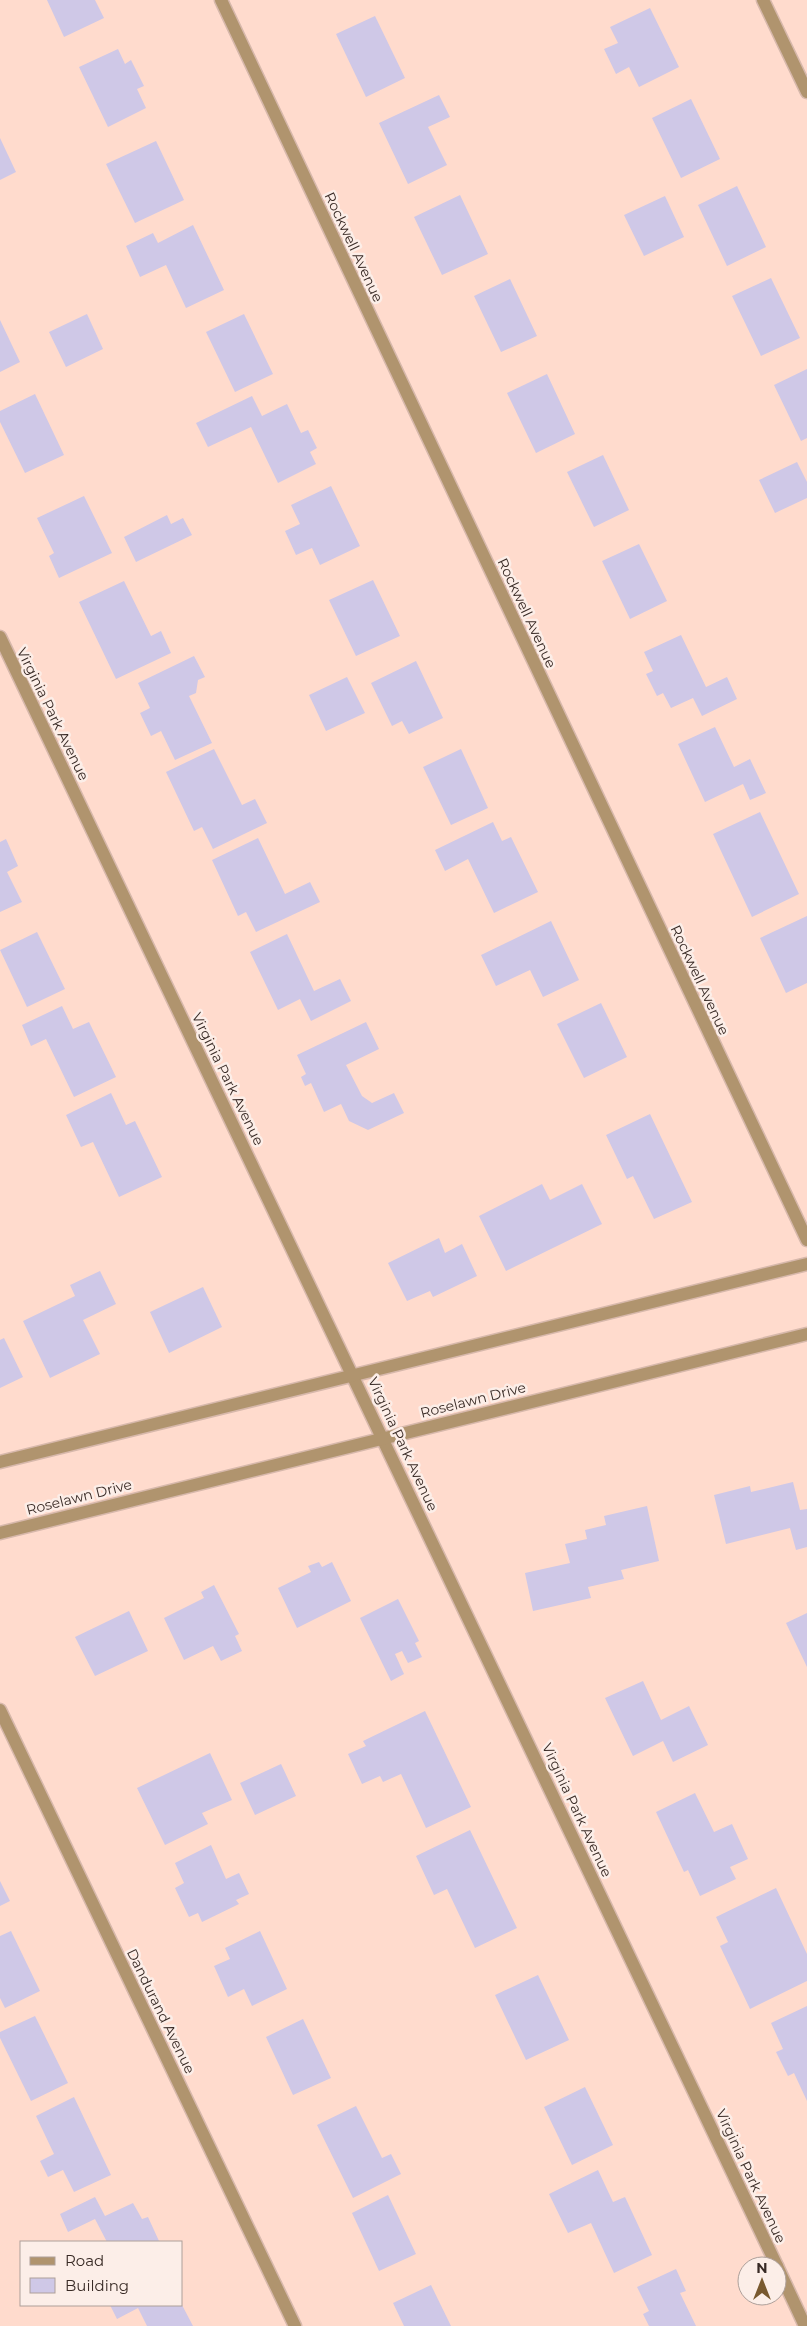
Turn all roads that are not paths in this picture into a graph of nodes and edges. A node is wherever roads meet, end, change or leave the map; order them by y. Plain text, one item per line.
1 (221, 0) edge
2 (763, 0) edge
3 (807, 92) edge
4 (0, 637) edge
5 (807, 1240) edge
6 (807, 1264) edge
7 (807, 1334) edge
8 (354, 1375) junction
9 (383, 1437) junction
10 (0, 1462) edge
11 (0, 1533) edge
12 (0, 1710) edge
13 (772, 2256) edge
14 (787, 2287) edge
15 (295, 2326) edge
16 (805, 2326) edge

1 - 5 street, Rockwell Avenue
2 - 3 street
4 - 8 street, Virginia Park Avenue
6 - 8 street
7 - 9 street, Roselawn Drive
8 - 9 street, Virginia Park Avenue
8 - 10 street
9 - 11 street, Roselawn Drive
9 - 13 street, Virginia Park Avenue
12 - 15 street, Dandurand Avenue
14 - 16 street, Virginia Park Avenue

